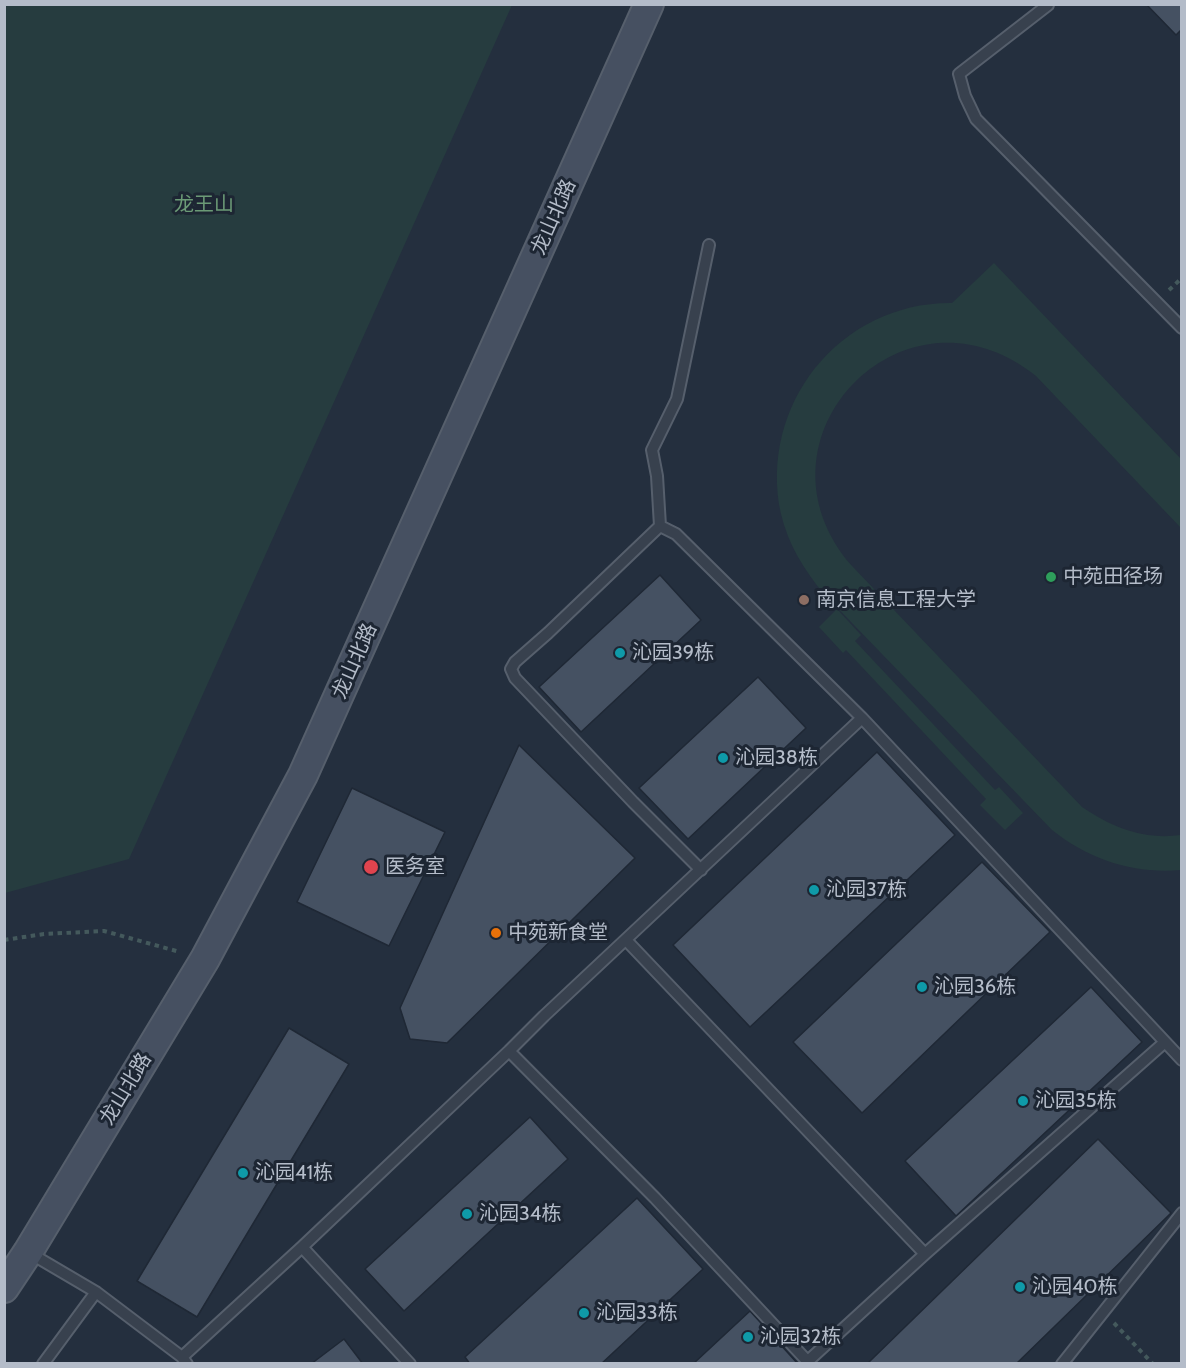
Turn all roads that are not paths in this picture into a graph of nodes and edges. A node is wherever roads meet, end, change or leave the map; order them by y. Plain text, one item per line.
1 (649, 4) edge
2 (1048, 5) edge
3 (709, 245) dead end
4 (1182, 328) edge
5 (660, 526) junction
6 (862, 718) junction
7 (701, 870) junction
8 (626, 940) junction
9 (1165, 1042) junction
10 (509, 1051) junction
11 (1182, 1060) edge
12 (1182, 1213) edge
13 (302, 1247) junction
14 (28, 1252) junction
15 (925, 1254) junction
16 (4, 1288) edge
17 (96, 1292) junction
18 (184, 1360) edge
19 (809, 1362) edge
20 (43, 1364) edge
21 (410, 1364) edge
22 (1062, 1364) edge

1 - 14 street, 龙山北路
2 - 4 lane
3 - 5 lane
5 - 6 lane
5 - 7 lane
6 - 7 lane
6 - 9 lane
7 - 8 lane
8 - 10 lane
8 - 15 lane
9 - 11 lane
9 - 15 lane
10 - 13 lane
10 - 19 lane
12 - 22 lane
13 - 18 lane
13 - 21 lane
14 - 16 street, 龙山北路
14 - 17 lane
15 - 19 lane
17 - 18 lane
17 - 20 lane

